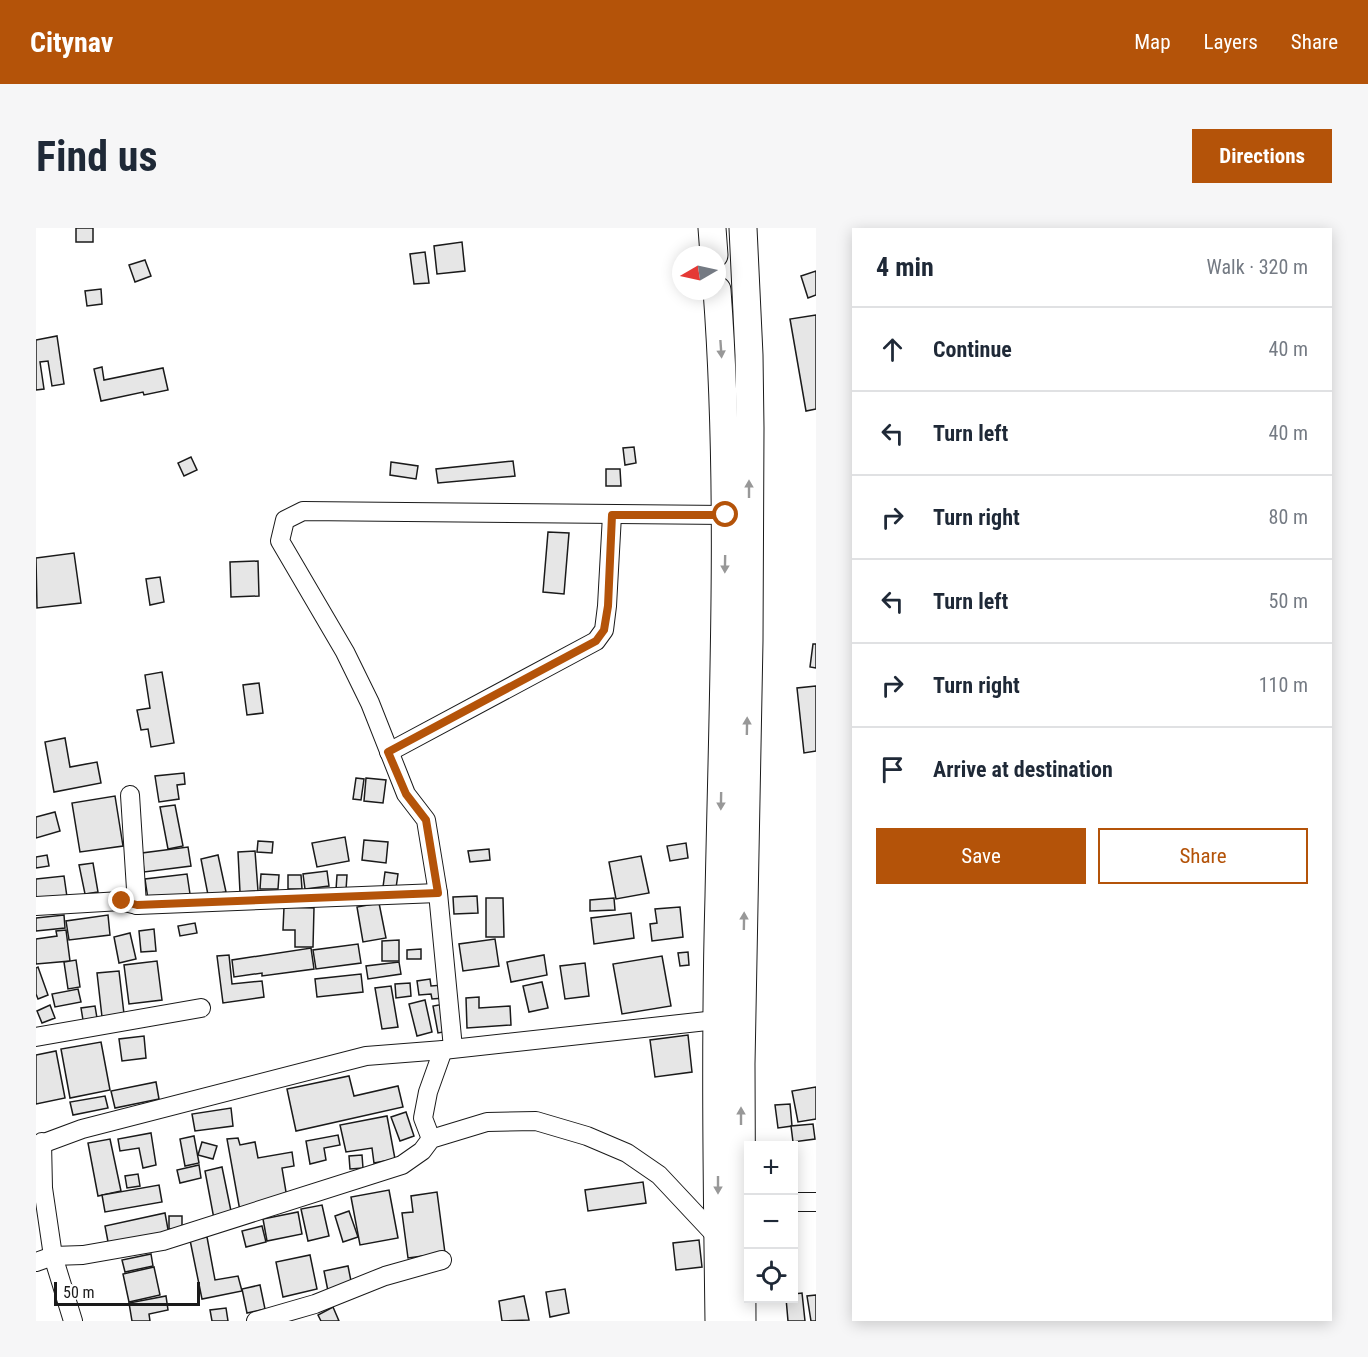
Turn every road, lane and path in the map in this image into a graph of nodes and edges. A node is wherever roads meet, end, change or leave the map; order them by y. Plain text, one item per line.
1 (712, 228) edge
2 (743, 228) edge
3 (713, 246) edge
4 (718, 300) edge
5 (612, 515) junction
6 (726, 515) junction
7 (388, 752) junction
8 (130, 795) dead end
9 (438, 893) junction
10 (137, 905) junction
11 (36, 906) edge
12 (201, 1008) dead end
13 (716, 1020) junction
14 (36, 1037) edge
15 (448, 1049) junction
16 (431, 1139) junction
17 (39, 1144) edge
18 (745, 1195) edge
19 (798, 1202) edge
20 (816, 1202) edge
21 (718, 1238) junction
22 (744, 1243) edge
23 (45, 1259) edge
24 (442, 1260) dead end
25 (73, 1321) edge
26 (256, 1321) edge
27 (719, 1321) edge
28 (742, 1321) edge

1 - 3 main road
18 -> 2 main road
4 -> 6 main road
5 - 6 street
5 - 7 street
5 - 7 street
6 -> 13 main road
7 - 9 street
8 - 10 street
9 - 10 street
9 - 15 street
10 - 11 street
12 - 14 street
13 - 15 street
13 -> 21 main road
15 - 16 street
15 - 17 street
16 - 21 street
16 - 23 street
17 - 23 street
19 - 20 street
21 - 27 main road
22 - 28 main road
23 - 25 street
24 - 26 street

